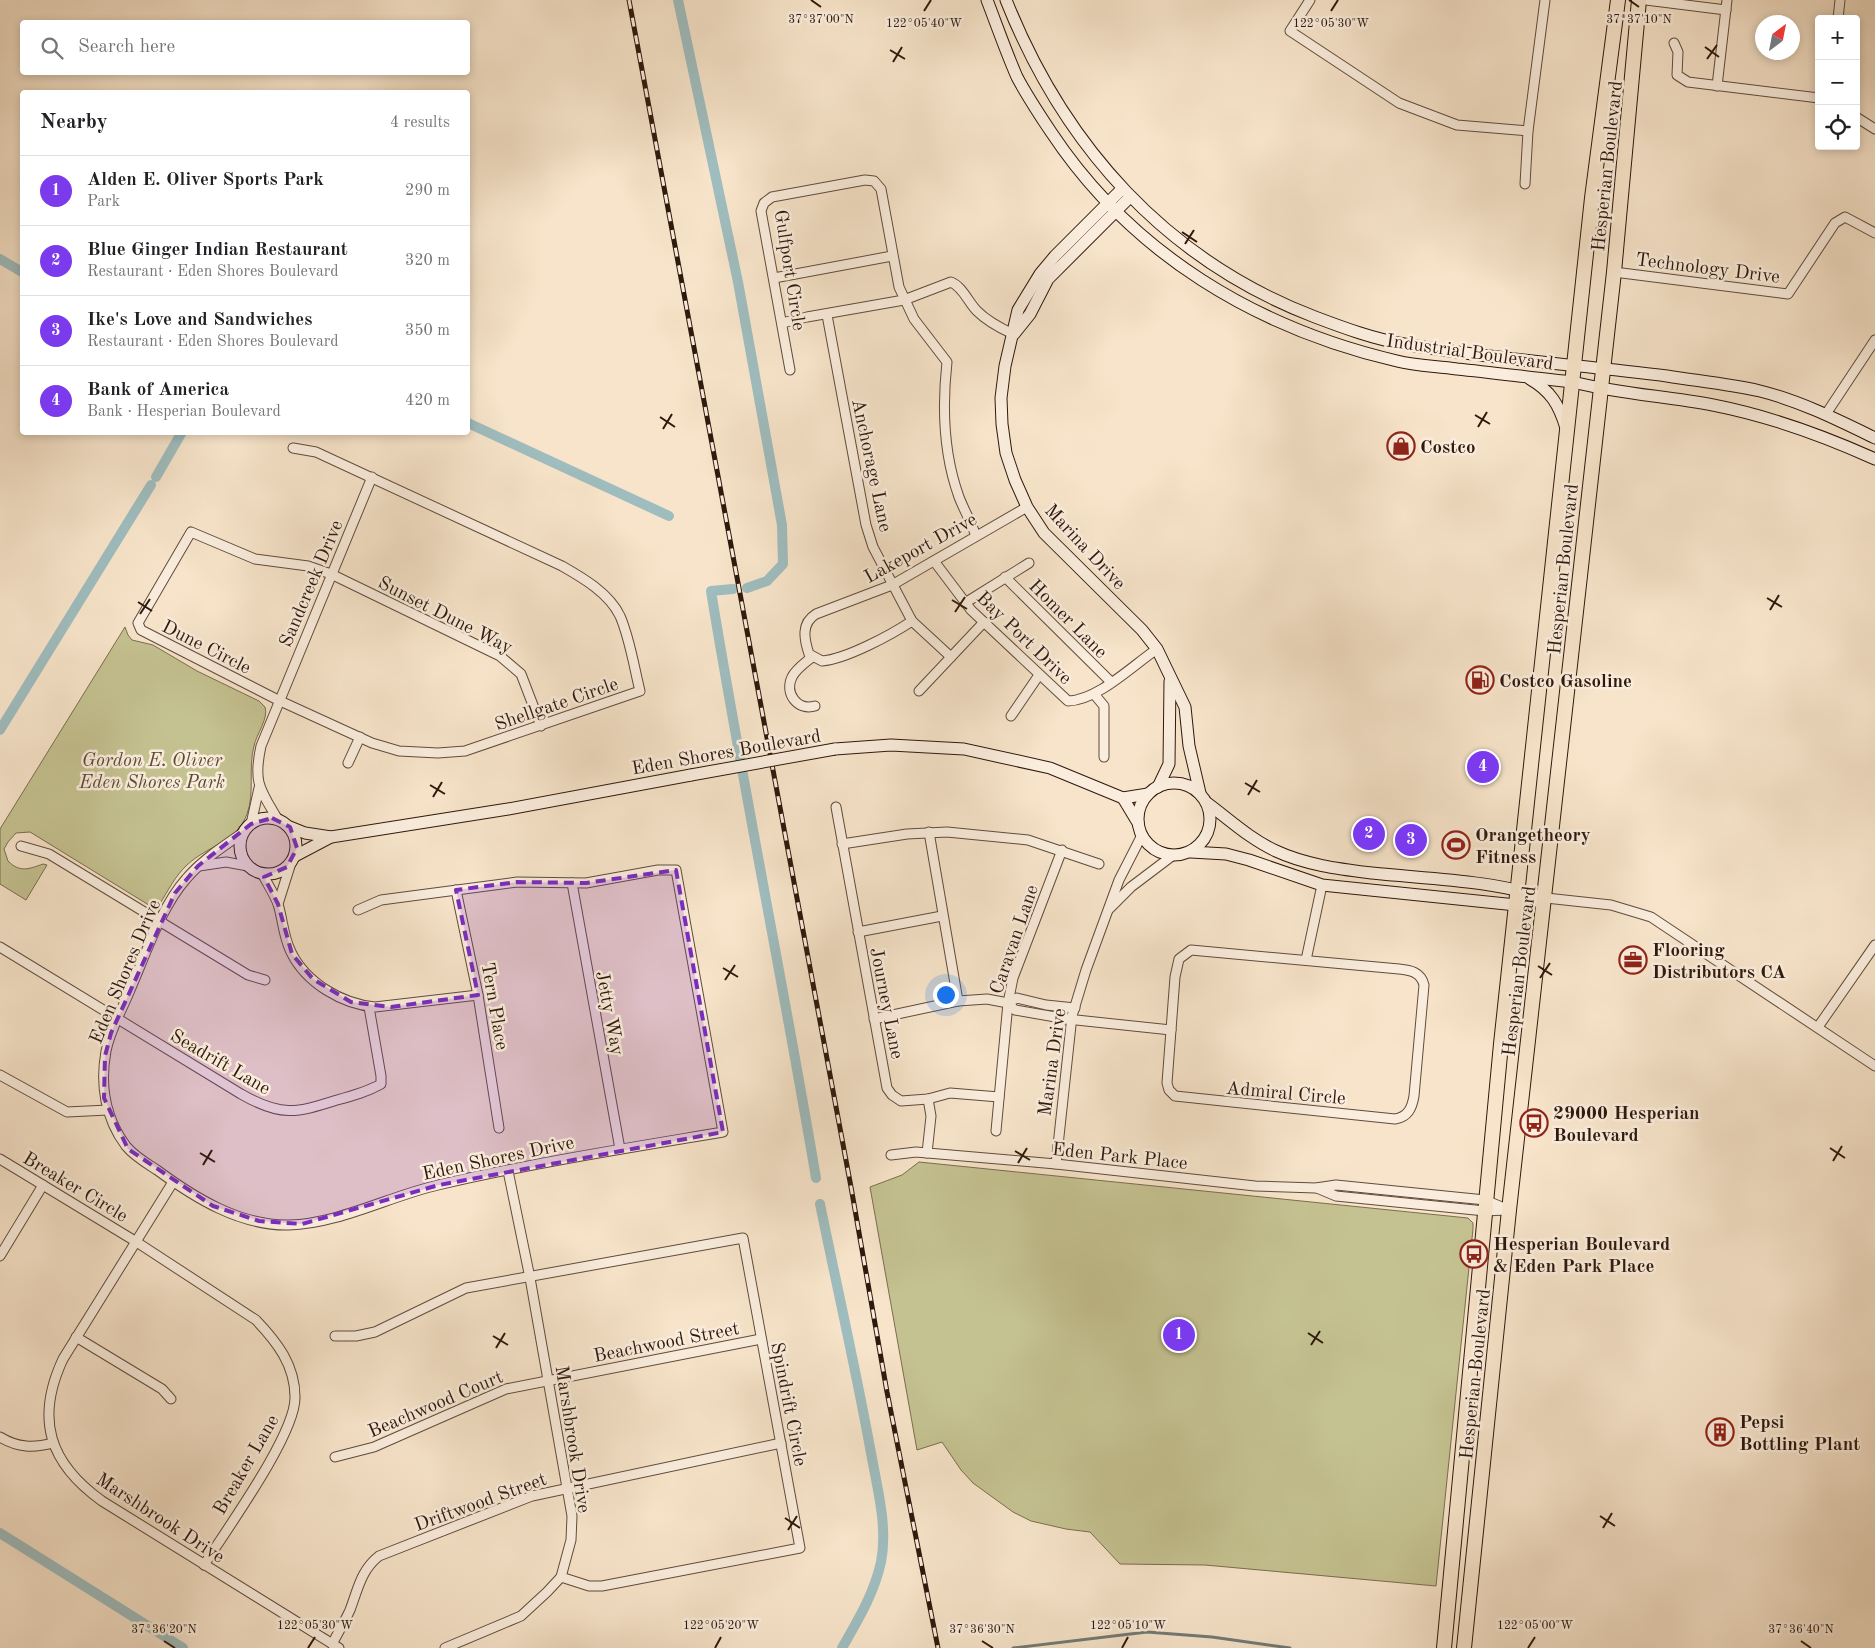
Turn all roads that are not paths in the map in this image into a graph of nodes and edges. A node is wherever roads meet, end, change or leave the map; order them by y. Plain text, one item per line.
1 (987, 0) edge
2 (1006, 0) edge
3 (1310, 0) edge
4 (1544, 0) edge
5 (1618, 0) edge
6 (1639, 0) edge
7 (1646, 0) edge
8 (1840, 0) edge
9 (1726, 5) edge
10 (1838, 15) edge
11 (1674, 43) dead end
12 (1717, 86) junction
13 (1815, 98) edge
14 (1860, 120) edge
15 (1875, 129) edge
16 (1528, 131) junction
17 (1525, 184) dead end
18 (1126, 193) junction
19 (1113, 207) junction
20 (1875, 233) edge
21 (892, 256) junction
22 (1614, 272) junction
23 (774, 278) junction
24 (904, 300) junction
25 (827, 315) junction
26 (782, 323) junction
27 (1013, 334) junction
28 (1875, 340) edge
29 (1575, 365) junction
30 (1603, 368) junction
31 (790, 370) dead end
32 (1526, 377) junction
33 (1573, 382) junction
34 (1600, 389) junction
35 (1826, 414) junction
36 (1568, 432) junction
37 (1875, 438) edge
38 (293, 448) dead end
39 (1875, 459) edge
40 (372, 477) junction
41 (1027, 507) junction
42 (976, 536) junction
43 (934, 560) junction
44 (1029, 562) dead end
45 (331, 574) junction
46 (1005, 577) junction
47 (892, 584) junction
48 (965, 603) junction
49 (912, 622) junction
50 (984, 622) junction
51 (1157, 649) junction
52 (812, 657) junction
53 (951, 657) junction
54 (1039, 675) junction
55 (1170, 680) junction
56 (1111, 682) junction
57 (919, 691) dead end
58 (1094, 694) junction
59 (278, 700) junction
60 (815, 706) dead end
61 (1011, 716) dead end
62 (541, 726) junction
63 (360, 737) junction
64 (1104, 757) dead end
65 (348, 763) dead end
66 (1158, 786) junction
67 (259, 788) junction
68 (1200, 793) junction
69 (1148, 794) junction
70 (1123, 798) junction
71 (1207, 803) junction
72 (836, 807) dead end
73 (278, 820) junction
74 (1138, 823) junction
75 (248, 828) junction
76 (290, 828) junction
77 (929, 832) junction
78 (1142, 835) junction
79 (331, 837) junction
80 (842, 844) junction
81 (21, 846) dead end
82 (1062, 850) junction
83 (1190, 852) junction
84 (1172, 856) junction
85 (293, 859) junction
86 (1099, 864) dead end
87 (198, 866) junction
88 (248, 866) junction
89 (1325, 866) junction
90 (262, 873) junction
91 (572, 884) junction
92 (1322, 884) junction
93 (1518, 889) junction
94 (456, 890) junction
95 (1546, 898) junction
96 (278, 904) junction
97 (1516, 905) junction
98 (358, 910) dead end
99 (1108, 910) junction
100 (942, 916) junction
101 (160, 923) junction
102 (858, 932) junction
103 (1875, 945) edge
104 (0, 947) edge
105 (1306, 960) junction
106 (265, 980) dead end
107 (478, 995) junction
108 (958, 1001) junction
109 (1008, 1003) junction
110 (369, 1007) junction
111 (1075, 1008) junction
112 (118, 1018) junction
113 (874, 1019) junction
114 (1072, 1020) junction
115 (1818, 1027) junction
116 (1171, 1030) junction
117 (1875, 1066) edge
118 (0, 1075) edge
119 (999, 1097) junction
120 (928, 1099) junction
121 (108, 1110) junction
122 (500, 1128) dead end
123 (996, 1131) dead end
124 (620, 1149) junction
125 (927, 1153) junction
126 (891, 1155) dead end
127 (0, 1160) edge
128 (1056, 1164) junction
129 (508, 1171) junction
130 (173, 1182) junction
131 (42, 1185) junction
132 (1485, 1205) junction
133 (1509, 1210) junction
134 (135, 1241) junction
135 (0, 1256) edge
136 (530, 1278) junction
137 (1474, 1330) junction
138 (335, 1336) dead end
139 (76, 1337) junction
140 (761, 1339) junction
141 (1494, 1361) junction
142 (548, 1381) junction
143 (171, 1399) dead end
144 (0, 1438) edge
145 (53, 1443) junction
146 (781, 1443) junction
147 (335, 1457) dead end
148 (567, 1488) junction
149 (204, 1565) junction
150 (561, 1577) junction
151 (335, 1646) edge
152 (445, 1648) edge
153 (1444, 1648) edge
154 (1464, 1648) edge

1 - 19 street, Industrial Boulevard
2 - 18 street, Industrial Boulevard
3 - 16 street
4 - 16 street
5 - 29 main road, Hesperian Boulevard
6 - 22 main road, Hesperian Boulevard
7 - 9 street
8 - 10 street
9 - 12 street
11 - 12 street
12 - 13 street
14 - 15 street
16 - 17 street
18 - 19 street, Marina Drive
18 - 29 street, Industrial Boulevard
19 - 27 street, Marina Drive
19 - 32 street, Industrial Boulevard
20 - 22 street, Technology Drive
21 - 23 street
21 - 23 street, Gulfport Circle
21 - 24 street, Gulfport Circle
22 - 30 main road, Hesperian Boulevard
23 - 26 street, Gulfport Circle
24 - 25 street
24 - 27 street
24 - 42 street, Gulfport Circle
25 - 26 street
25 - 47 street, Anchorage Lane
26 - 31 street, Gulfport Circle
27 - 41 street, Marina Drive
28 - 35 street
29 - 30 street, Industrial Boulevard
29 - 33 main road, Hesperian Boulevard
30 - 34 main road, Hesperian Boulevard
30 - 35 street, Industrial Boulevard
32 - 33 street, Industrial Boulevard
32 - 36 street
33 - 34 street, Industrial Boulevard
33 - 36 main road, Hesperian Boulevard
34 - 39 street, Industrial Boulevard
34 - 95 main road, Hesperian Boulevard
35 - 37 street, Industrial Boulevard
36 - 93 main road, Hesperian Boulevard
38 - 40 street
40 - 45 street, Sandcreek Drive
40 - 62 street, Shellgate Circle
41 - 42 street, Lakeport Drive
41 - 51 street, Marina Drive
42 - 43 street, Lakeport Drive
43 - 47 street, Lakeport Drive
43 - 48 street, Bay Port Drive
44 - 46 street, Homer Lane
45 - 59 street, Sandcreek Drive
45 - 59 street, Dune Circle
45 - 62 street, Sunset Dune Way
46 - 48 street, Homer Lane
46 - 56 street, Homer Lane
47 - 49 street, Anchorage Lane
47 - 52 street, Lakeport Drive
48 - 50 street, Bay Port Drive
49 - 52 street
49 - 53 street, Anchorage Lane
50 - 53 street
50 - 54 street, Bay Port Drive
51 - 55 street, Marina Drive
51 - 56 street, Bay Port Drive
52 - 60 street
53 - 57 street
54 - 58 street, Bay Port Drive
54 - 61 street
55 - 66 street, Marina Drive
55 - 68 street, Marina Drive
56 - 58 street, Bay Port Drive
58 - 64 street
59 - 63 street, Shellgate Circle
59 - 67 street, Sandcreek Drive
62 - 63 street, Shellgate Circle
63 - 65 street
66 - 68 street
66 - 69 street
67 - 73 street, Sandcreek Drive
67 - 75 street, Sandcreek Drive
68 - 71 street
69 - 70 street
69 - 74 street
70 - 74 street
70 - 79 street, Eden Shores Boulevard, bridge
71 - 83 street
71 - 89 street
72 - 80 street, Journey Lane
73 - 75 street
73 - 76 street
74 - 78 street
75 - 87 street, Eden Shores Drive
75 - 88 street
76 - 79 street, Eden Shores Boulevard
76 - 85 street
77 - 80 street
77 - 82 street
77 - 100 street
78 - 84 street
78 - 99 street, Marina Drive
79 - 85 street, Eden Shores Boulevard
80 - 102 street, Journey Lane
81 - 101 street
82 - 86 street
82 - 109 street, Caravan Lane
83 - 84 street
83 - 92 street
84 - 99 street, Marina Drive
85 - 90 street
85 - 96 street
87 - 88 street
87 - 101 street, Eden Shores Drive
88 - 90 street
89 - 92 street
89 - 93 street
90 - 96 street
91 - 94 street, Eden Shores Drive
91 - 124 street, Jetty Way
91 - 124 street, Eden Shores Drive
92 - 97 street
92 - 105 street
93 - 95 street
93 - 97 main road, Hesperian Boulevard
94 - 98 street, Eden Shores Drive
94 - 107 street, Tern Place
95 - 97 street
95 - 115 street
95 - 133 main road, Hesperian Boulevard
96 - 110 street
97 - 132 main road, Hesperian Boulevard
99 - 111 street, Marina Drive
100 - 102 street
100 - 108 street
101 - 106 street
101 - 112 street, Eden Shores Drive
102 - 113 street, Journey Lane
103 - 115 street
104 - 112 street
105 - 116 street, Admiral Circle
105 - 116 street, Admiral Circle
107 - 110 street
107 - 122 street, Tern Place
108 - 109 street
108 - 113 street
109 - 111 street
109 - 114 street
109 - 119 street, Caravan Lane
110 - 112 street, Seadrift Lane
111 - 114 street, Marina Drive
112 - 121 street, Eden Shores Drive
113 - 120 street, Journey Lane
114 - 116 street
114 - 128 street, Marina Drive
115 - 117 street
118 - 121 street
119 - 120 street, Journey Lane
119 - 123 street, Caravan Lane
120 - 125 street
121 - 130 street, Eden Shores Drive
124 - 129 street, Eden Shores Drive
125 - 126 street, Eden Park Place
125 - 128 street, Eden Park Place
127 - 131 street, Breaker Circle
128 - 132 street, Eden Park Place
129 - 130 street, Eden Shores Drive
129 - 136 street, Marshbrook Drive
130 - 134 street, Marshbrook Drive
131 - 134 street, Breaker Circle
131 - 135 street
132 - 133 street, Eden Park Place
132 - 137 main road, Hesperian Boulevard
133 - 141 main road, Hesperian Boulevard
134 - 139 street, Marshbrook Drive
134 - 149 street, Breaker Lane
136 - 138 street
136 - 140 street, Spindrift Circle
136 - 142 street, Marshbrook Drive
137 - 141 main road
137 - 153 main road, Hesperian Boulevard
139 - 143 street
139 - 145 street, Marshbrook Drive
140 - 142 street, Beachwood Street
140 - 146 street, Spindrift Circle
141 - 154 main road, Hesperian Boulevard
142 - 147 street, Beachwood Court
142 - 148 street, Marshbrook Drive
144 - 145 street
145 - 149 street, Marshbrook Drive
146 - 148 street, Driftwood Street
146 - 150 street, Spindrift Circle
148 - 150 street, Marshbrook Drive
148 - 151 street, Driftwood Street
149 - 151 street, Marshbrook Drive
150 - 152 street

